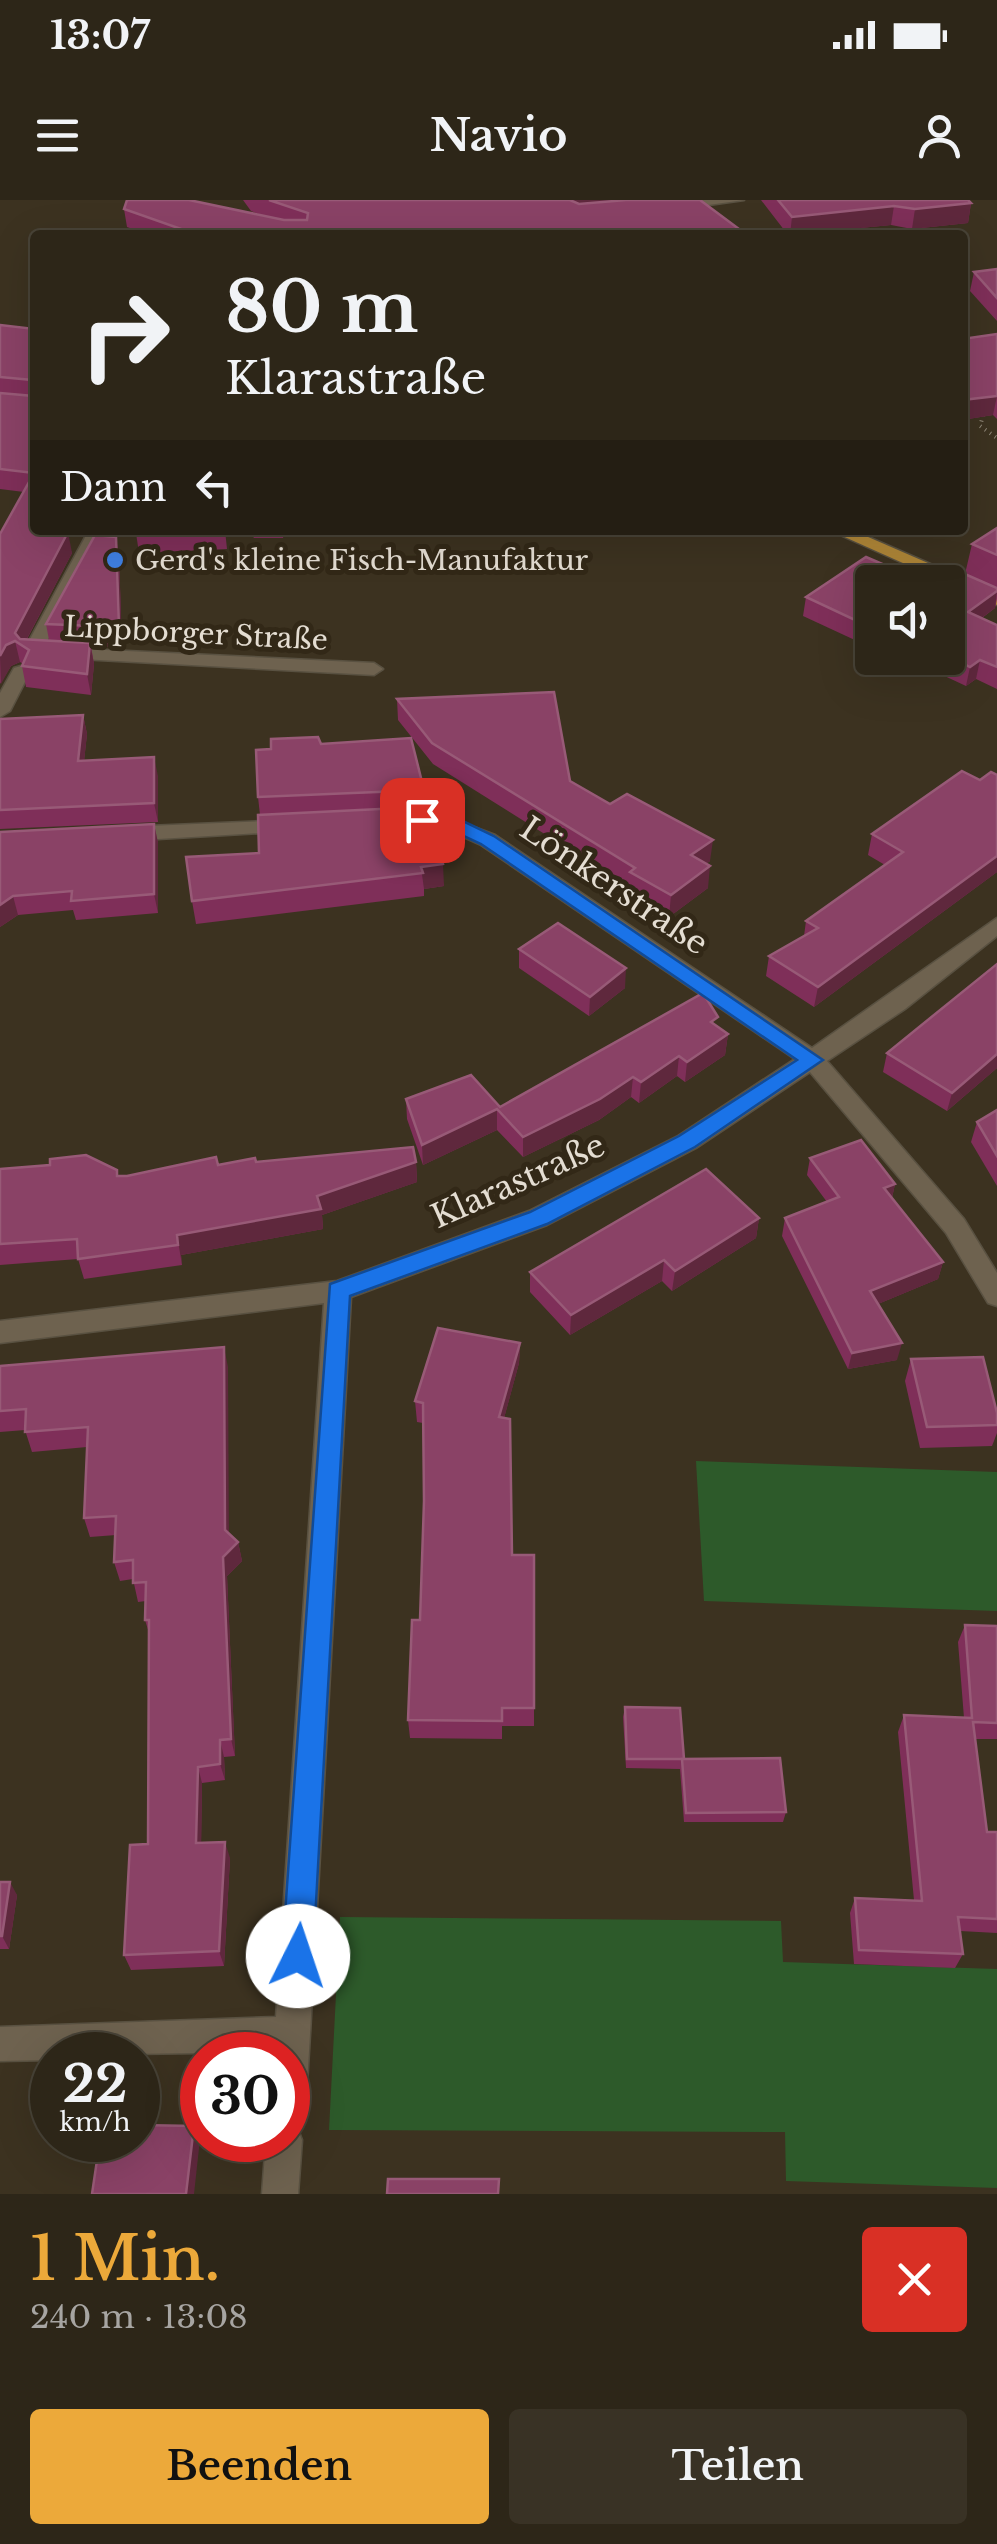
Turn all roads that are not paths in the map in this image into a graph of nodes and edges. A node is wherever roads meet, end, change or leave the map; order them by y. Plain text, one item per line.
1 (737, 200) edge
2 (658, 207) edge
3 (95, 535) edge
4 (849, 535) edge
5 (997, 600) edge
6 (374, 670) dead end
7 (21, 672) edge
8 (0, 710) edge
9 (384, 822) edge
10 (307, 826) edge
11 (96, 836) edge
12 (997, 925) edge
13 (813, 1060) junction
14 (338, 1291) junction
15 (997, 1296) edge
16 (0, 1332) edge
17 (293, 2032) edge
18 (180, 2038) edge
19 (0, 2044) edge
20 (282, 2162) edge
21 (280, 2194) edge

1 - 2 street
3 - 6 street, Lippborger Straße
4 - 5 main road
7 - 8 street
9 - 13 street, Lönkerstraße
10 - 11 street
12 - 13 street, Klarastraße
13 - 14 street, Klarastraße
13 - 15 street, Lönkerstraße
14 - 16 street, Klarastraße
14 - 17 street
18 - 19 street
20 - 21 street

